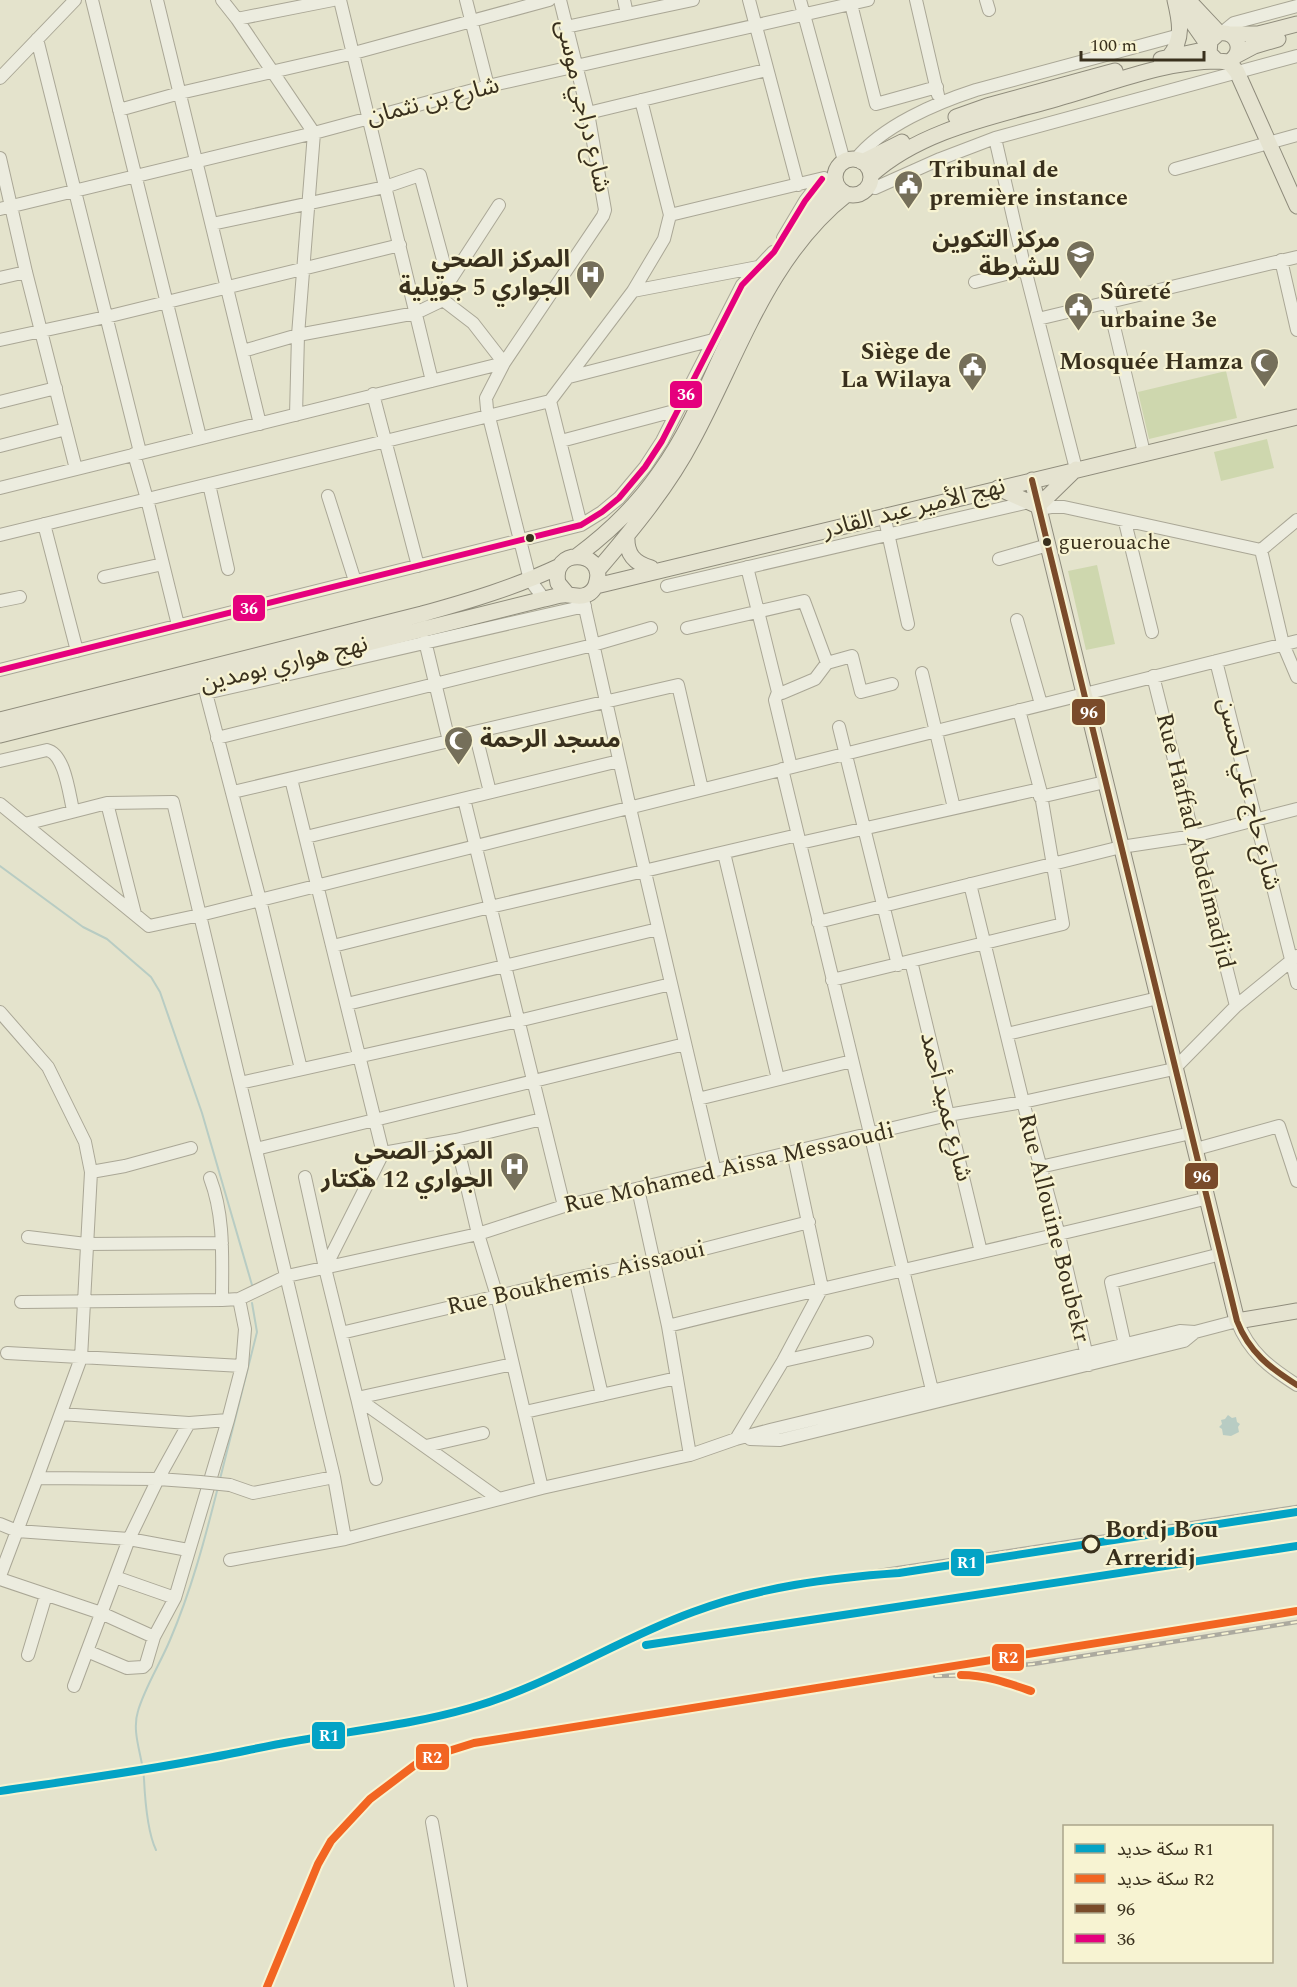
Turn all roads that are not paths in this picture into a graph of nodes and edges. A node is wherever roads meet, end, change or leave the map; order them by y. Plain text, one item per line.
1 (75, 0) edge
2 (92, 0) edge
3 (157, 0) edge
4 (222, 0) edge
5 (333, 0) edge
6 (340, 0) edge
7 (466, 0) edge
8 (549, 0) edge
9 (560, 0) edge
10 (624, 0) edge
11 (749, 0) edge
12 (800, 0) edge
13 (868, 0) edge
14 (916, 0) edge
15 (1176, 0) edge
16 (1188, 0) edge
17 (686, 1) edge
18 (851, 2) edge
19 (1297, 6) edge
20 (627, 14) junction
21 (804, 15) junction
22 (237, 19) junction
23 (471, 21) junction
24 (1297, 24) edge
25 (755, 26) junction
26 (566, 27) junction
27 (1297, 34) edge
28 (1180, 35) junction
29 (38, 39) junction
30 (1223, 49) junction
31 (354, 53) junction
32 (1297, 56) edge
33 (1169, 57) junction
34 (577, 66) junction
35 (766, 70) junction
36 (1052, 70) junction
37 (272, 71) junction
38 (0, 78) edge
39 (488, 86) junction
40 (937, 87) junction
41 (180, 93) junction
42 (1058, 93) junction
43 (641, 100) junction
44 (940, 104) junction
45 (119, 110) junction
46 (588, 113) junction
47 (369, 116) junction
48 (314, 133) junction
49 (1297, 135) edge
50 (995, 138) junction
51 (1268, 143) junction
52 (0, 158) edge
53 (197, 160) junction
54 (842, 169) junction
55 (1175, 169) dead end
56 (135, 176) junction
57 (870, 180) junction
58 (798, 185) junction
59 (385, 187) junction
60 (75, 191) junction
61 (847, 194) junction
62 (308, 203) junction
63 (499, 205) dead end
64 (1297, 206) edge
65 (5, 208) edge
66 (670, 214) junction
67 (212, 224) junction
68 (400, 245) junction
69 (1297, 257) edge
70 (1281, 260) junction
71 (303, 267) junction
72 (758, 267) junction
73 (1025, 270) junction
74 (26, 272) junction
75 (0, 278) edge
76 (448, 282) junction
77 (975, 282) dead end
78 (227, 288) junction
79 (633, 291) junction
80 (443, 300) junction
81 (1108, 301) junction
82 (165, 302) junction
83 (416, 313) junction
84 (106, 317) junction
85 (1038, 319) junction
86 (1297, 330) edge
87 (41, 332) junction
88 (298, 335) junction
89 (0, 340) edge
90 (712, 340) junction
91 (243, 351) junction
92 (504, 363) junction
93 (569, 377) junction
94 (432, 381) junction
95 (56, 388) junction
96 (373, 394) junction
97 (550, 401) junction
98 (0, 402) edge
99 (678, 410) junction
100 (296, 415) junction
101 (489, 416) junction
102 (1297, 417) edge
103 (260, 424) junction
104 (66, 429) junction
105 (200, 438) junction
106 (385, 441) junction
107 (561, 441) junction
108 (0, 446) edge
109 (137, 453) junction
110 (1144, 453) junction
111 (76, 469) junction
112 (1076, 469) junction
113 (1032, 480) junction
114 (209, 484) junction
115 (0, 488) edge
116 (998, 488) junction
117 (328, 496) dead end
118 (147, 499) junction
119 (1035, 506) junction
120 (884, 515) junction
121 (1297, 520) edge
122 (1125, 522) junction
123 (44, 524) junction
124 (581, 525) junction
125 (889, 534) junction
126 (0, 535) edge
127 (627, 536) junction
128 (521, 542) junction
129 (1048, 544) junction
130 (1261, 550) junction
131 (577, 556) junction
132 (999, 560) dead end
133 (163, 564) junction
134 (418, 566) junction
135 (560, 566) junction
136 (672, 566) junction
137 (747, 567) junction
138 (651, 568) junction
139 (228, 569) dead end
140 (104, 578) dead end
141 (596, 578) junction
142 (530, 580) junction
143 (355, 581) junction
144 (667, 586) dead end
145 (20, 597) dead end
146 (544, 599) junction
147 (578, 599) junction
148 (0, 601) edge
149 (758, 612) junction
150 (1017, 620) dead end
151 (908, 624) dead end
152 (178, 625) junction
153 (651, 628) dead end
154 (687, 628) dead end
155 (1152, 632) dead end
156 (425, 641) junction
157 (1297, 641) edge
158 (593, 645) junction
159 (1283, 645) junction
160 (77, 651) junction
161 (1216, 661) junction
162 (827, 663) junction
163 (0, 670) edge
164 (922, 673) dead end
165 (1153, 676) junction
166 (1297, 677) edge
167 (182, 683) junction
168 (436, 684) junction
169 (892, 684) dead end
170 (778, 692) junction
171 (206, 693) junction
172 (1084, 693) junction
173 (606, 702) junction
174 (1041, 704) junction
175 (1019, 710) junction
176 (0, 720) edge
177 (839, 727) dead end
178 (937, 730) junction
179 (475, 732) junction
180 (0, 735) edge
181 (217, 738) junction
182 (449, 741) junction
183 (846, 753) junction
184 (0, 761) edge
185 (619, 761) junction
186 (787, 768) junction
187 (291, 778) junction
188 (1105, 782) junction
189 (702, 789) junction
190 (233, 792) junction
191 (490, 792) junction
192 (1040, 793) junction
193 (464, 799) junction
194 (107, 803) junction
195 (0, 804) edge
196 (630, 808) junction
197 (954, 808) junction
198 (1297, 809) edge
199 (73, 810) junction
200 (1255, 819) junction
201 (25, 824) junction
202 (864, 828) junction
203 (1194, 836) junction
204 (306, 837) junction
205 (799, 839) junction
206 (475, 847) junction
207 (1121, 847) junction
208 (724, 853) junction
209 (1052, 864) junction
210 (645, 873) junction
211 (970, 884) junction
212 (319, 886) junction
213 (261, 900) junction
214 (883, 906) junction
215 (490, 907) junction
216 (135, 914) junction
217 (200, 915) junction
218 (819, 922) junction
219 (658, 928) junction
220 (983, 944) junction
221 (333, 946) junction
222 (1294, 959) edge
223 (911, 961) junction
224 (898, 964) junction
225 (504, 966) junction
226 (832, 980) junction
227 (1297, 983) edge
228 (671, 984) junction
229 (1158, 999) junction
230 (347, 1004) junction
231 (1236, 1006) junction
232 (0, 1012) edge
233 (518, 1021) junction
234 (1007, 1034) junction
235 (685, 1044) junction
236 (359, 1056) junction
237 (852, 1061) junction
238 (301, 1069) junction
239 (1174, 1069) junction
240 (778, 1079) junction
241 (533, 1081) junction
242 (240, 1083) junction
243 (698, 1099) junction
244 (1023, 1102) junction
245 (948, 1115) junction
246 (542, 1119) junction
247 (375, 1120) junction
248 (1191, 1133) junction
249 (869, 1134) junction
250 (456, 1140) junction
251 (191, 1148) dead end
252 (256, 1149) junction
253 (1196, 1149) junction
254 (793, 1152) junction
255 (383, 1154) junction
256 (1040, 1167) junction
257 (715, 1171) junction
258 (91, 1172) junction
259 (210, 1178) dead end
260 (305, 1178) dead end
261 (1297, 1181) edge
262 (638, 1189) junction
263 (1208, 1197) junction
264 (564, 1206) junction
265 (809, 1222) junction
266 (478, 1234) junction
267 (1059, 1235) junction
268 (28, 1237) dead end
269 (222, 1243) junction
270 (86, 1244) junction
271 (981, 1252) junction
272 (1221, 1254) junction
273 (653, 1262) junction
274 (325, 1268) junction
275 (903, 1269) junction
276 (287, 1276) junction
277 (575, 1278) junction
278 (822, 1288) junction
279 (497, 1296) junction
280 (239, 1299) junction
281 (222, 1300) junction
282 (21, 1302) dead end
283 (84, 1302) junction
284 (1297, 1311) edge
285 (1237, 1321) junction
286 (668, 1326) junction
287 (1196, 1332) junction
288 (341, 1333) junction
289 (867, 1342) dead end
290 (1125, 1345) junction
291 (8, 1353) dead end
292 (81, 1358) junction
293 (1087, 1360) junction
294 (783, 1361) junction
295 (513, 1364) junction
296 (242, 1366) junction
297 (677, 1378) junction
298 (1297, 1385) edge
299 (932, 1390) junction
300 (602, 1395) junction
301 (357, 1398) junction
302 (525, 1412) junction
303 (61, 1414) junction
304 (228, 1420) junction
305 (189, 1423) junction
306 (483, 1433) dead end
307 (736, 1439) junction
308 (426, 1446) junction
309 (690, 1455) junction
310 (334, 1477) junction
311 (37, 1478) junction
312 (158, 1479) junction
313 (376, 1479) dead end
314 (542, 1488) junction
315 (500, 1499) junction
316 (0, 1524) edge
317 (17, 1531) junction
318 (129, 1539) junction
319 (345, 1539) junction
320 (188, 1550) junction
321 (230, 1560) dead end
322 (0, 1577) edge
323 (115, 1577) junction
324 (46, 1595) junction
325 (175, 1598) junction
326 (101, 1613) junction
327 (154, 1637) junction
328 (87, 1651) junction
329 (28, 1655) dead end
330 (74, 1686) dead end
331 (432, 1822) dead end
332 (461, 1987) edge

1 - 29 street
2 - 45 street
3 - 41 street
4 - 22 street
5 - 22 street
6 - 31 street
7 - 23 street
8 - 23 street
9 - 26 street, شارع دراجي موسى
10 - 20 street
11 - 25 street
12 - 21 street
13 - 18 street, شارع بن نثمان
14 - 40 street
15 - 28 main road
15 - 30 main road
16 - 30 main road
17 - 20 street
18 - 21 street, شارع بن نثمان
18 - 40 street
19 - 30 street
20 - 26 street
21 - 25 street, شارع بن نثمان
21 - 54 street
22 - 37 street
23 - 31 street
23 - 39 street
24 - 30 main road
25 - 34 street, شارع بن نثمان
25 - 35 street
26 - 34 street, شارع دراجي موسى
27 - 30 main road
28 - 33 main road
28 - 36 street
29 - 38 street
29 - 60 street
30 - 32 street
30 - 33 main road
30 - 42 main road
30 - 50 street
30 - 51 main road
31 - 37 street
31 - 47 street
33 - 42 main road
34 - 39 street, شارع بن نثمان
34 - 46 street, شارع دراجي موسى
35 - 43 street
35 - 58 street
36 - 42 street
36 - 44 street
37 - 41 street
37 - 48 street
39 - 47 street, شارع بن نثمان
40 - 44 street
41 - 45 street
41 - 53 street
42 - 54 main road
42 - 57 main road
43 - 46 street
43 - 66 street
44 - 54 street
45 - 56 street
46 - 92 street, شارع دراجي موسى
47 - 48 street, شارع بن نثمان
47 - 59 street
48 - 53 street, شارع بن نثمان
48 - 62 street
49 - 51 street
50 - 57 street
50 - 73 street
51 - 55 street
51 - 64 main road
52 - 65 street
53 - 56 street, شارع بن نثمان
53 - 67 street
54 - 57 main road
54 - 58 street
54 - 61 main road
54 - 72 street
54 - 131 main road
56 - 60 street, شارع بن نثمان
56 - 82 street
57 - 61 main road
58 - 66 street
59 - 62 street
59 - 68 street
59 - 76 street
60 - 65 street, شارع بن نثمان
60 - 84 street
61 - 127 main road
62 - 67 street
62 - 71 street
63 - 76 street
65 - 74 street
66 - 79 street
67 - 78 street
68 - 71 street
68 - 83 street
69 - 70 street
70 - 81 street
70 - 86 street
71 - 78 street
71 - 88 street
72 - 79 street
72 - 90 street
73 - 77 street
73 - 85 street
74 - 75 street
74 - 87 street
76 - 80 street
78 - 82 street
78 - 91 street
79 - 93 street
80 - 83 street
80 - 92 street
81 - 85 street
81 - 110 street
82 - 84 street
82 - 105 street
83 - 88 street
83 - 94 street
84 - 87 street
84 - 109 street
85 - 112 street
87 - 89 street
87 - 95 street
88 - 91 street
88 - 100 street
90 - 93 street
90 - 99 street
91 - 103 street
92 - 94 street
92 - 101 street, شارع دراجي موسى
93 - 97 street
94 - 96 street
95 - 98 street
95 - 104 street
96 - 100 street
96 - 106 street
97 - 101 street
97 - 107 street
99 - 107 street
99 - 124 street
100 - 103 street
101 - 106 street
101 - 128 street, شارع دراجي موسى
102 - 110 main road, نهج الأمير عبد القادر
103 - 105 street
104 - 108 street
104 - 111 street
105 - 109 street
106 - 114 street
106 - 134 street
107 - 124 street
109 - 111 street
109 - 118 street
110 - 112 main road, نهج الأمير عبد القادر
111 - 115 street
112 - 113 main road, نهج الأمير عبد القادر
112 - 119 main road
113 - 116 main road, نهج الأمير عبد القادر
113 - 119 main road
114 - 118 street
114 - 139 street
116 - 119 main road
116 - 120 main road, نهج الأمير عبد القادر
117 - 143 street
118 - 123 street
118 - 133 street
119 - 122 street
119 - 125 street
119 - 129 main road
120 - 125 street
120 - 136 main road, نهج الأمير عبد القادر
121 - 130 street
122 - 130 street
122 - 155 street
123 - 126 street
123 - 160 street
124 - 128 street
125 - 137 street
125 - 151 street
127 - 138 main road
127 - 141 main road
128 - 134 street
128 - 142 street, شارع دراجي موسى
129 - 132 street
129 - 172 main road
130 - 159 street
131 - 135 main road
131 - 141 main road
133 - 140 street
133 - 152 street
134 - 143 street
135 - 142 main road, نهج هواري بومدين
135 - 147 main road
136 - 138 main road, نهج الأمير عبد القادر
136 - 141 main road, نهج الأمير عبد القادر
137 - 144 street
137 - 149 street
138 - 141 main road, نهج الأمير عبد القادر
141 - 147 main road
142 - 146 street, شارع دراجي موسى
142 - 167 main road, نهج هواري بومدين
143 - 152 street
145 - 148 street
146 - 147 main road, نهج هواري بومدين
146 - 167 main road, نهج هواري بومدين
147 - 156 street
147 - 158 street
149 - 154 street
149 - 162 street
149 - 170 street
150 - 174 street
152 - 160 street
153 - 158 street
156 - 168 street
156 - 171 street
157 - 159 street
158 - 168 street
158 - 173 street
159 - 161 street
159 - 166 street
160 - 163 street
161 - 165 street
161 - 200 street, شارع حاج علي لحسن
162 - 169 street
162 - 170 street
164 - 178 street
165 - 172 street
165 - 203 street, Rue Haffad Abdelmadjid
167 - 171 street
167 - 176 main road, نهج هواري بومدين
167 - 180 main road, نهج هواري بومدين
168 - 181 street
168 - 182 street
170 - 186 street
171 - 181 street
172 - 174 street
172 - 188 main road
173 - 179 street
173 - 185 street
173 - 189 street
174 - 175 street
175 - 178 street
175 - 192 street
177 - 183 street
178 - 183 street
178 - 197 street
179 - 182 street
179 - 191 street
181 - 190 street
182 - 187 street
183 - 186 street
183 - 202 street
184 - 199 street
185 - 191 street
185 - 196 street
186 - 189 street
186 - 205 street
187 - 190 street
187 - 204 street
188 - 192 street
188 - 207 main road
189 - 196 street
190 - 213 street
191 - 193 street
192 - 197 street
192 - 209 street
193 - 204 street
193 - 206 street
194 - 199 street
194 - 216 street
194 - 217 street
195 - 201 street
196 - 206 street
196 - 210 street
197 - 202 street
198 - 200 street
199 - 201 street
200 - 203 street
200 - 222 street, شارع حاج علي لحسن
201 - 216 street
202 - 205 street
202 - 214 street
203 - 207 street
203 - 231 street, Rue Haffad Abdelmadjid
204 - 212 street
205 - 208 street
205 - 218 street
206 - 212 street
206 - 215 street
207 - 209 street
207 - 229 main road
208 - 210 street
208 - 240 street
209 - 211 street
209 - 220 street
210 - 215 street
210 - 219 street
211 - 214 street
211 - 220 street, Rue Allouine Boubekr
212 - 213 street
212 - 221 street
213 - 217 street
213 - 238 street
214 - 218 street
214 - 224 street
215 - 221 street
215 - 225 street
216 - 217 street
217 - 242 street
218 - 226 street
219 - 225 street
219 - 228 street
220 - 223 street
220 - 234 street, Rue Allouine Boubekr
221 - 230 street
222 - 227 street, شارع حاج علي لحسن
222 - 231 street
223 - 224 street
223 - 245 street, شارع عميد أحمد
224 - 226 street
225 - 230 street
225 - 233 street
226 - 237 street
228 - 233 street
228 - 235 street
229 - 234 street
229 - 239 main road
230 - 236 street
231 - 239 street
232 - 258 street
233 - 236 street
233 - 241 street
234 - 244 street, Rue Allouine Boubekr
235 - 241 street
235 - 243 street
236 - 238 street
236 - 247 street
237 - 240 street
237 - 249 street
238 - 242 street
239 - 244 street, Rue Mohamed Aissa Messaoudi
239 - 248 main road
240 - 243 street
241 - 246 street
241 - 247 street
242 - 252 street
243 - 257 street
244 - 245 street, Rue Mohamed Aissa Messaoudi
244 - 256 street, Rue Allouine Boubekr
245 - 249 street, Rue Mohamed Aissa Messaoudi
245 - 271 street, شارع عميد أحمد
246 - 250 street
246 - 264 street
247 - 252 street
247 - 255 street
248 - 253 main road
248 - 256 street
249 - 254 street, Rue Mohamed Aissa Messaoudi
249 - 275 street
250 - 255 street
250 - 266 street
251 - 258 street
252 - 276 street
253 - 261 street
253 - 263 main road
254 - 257 street, Rue Mohamed Aissa Messaoudi
254 - 265 street
255 - 274 street
256 - 267 street, Rue Allouine Boubekr
257 - 262 street, Rue Mohamed Aissa Messaoudi
258 - 270 street
259 - 269 street
260 - 274 street
262 - 264 street, Rue Mohamed Aissa Messaoudi
262 - 273 street
263 - 267 street
263 - 272 main road
264 - 266 street, Rue Mohamed Aissa Messaoudi
265 - 273 street, Rue Boukhemis Aissaoui
265 - 278 street
266 - 274 street, Rue Mohamed Aissa Messaoudi
266 - 279 street
267 - 271 street
267 - 293 street, Rue Allouine Boubekr
268 - 270 street
269 - 270 street
269 - 281 street
270 - 283 street
271 - 275 street
272 - 285 main road
272 - 290 street
273 - 277 street, Rue Boukhemis Aissaoui
273 - 286 street
274 - 276 street, Rue Mohamed Aissa Messaoudi
274 - 288 street
275 - 278 street
275 - 299 street
276 - 280 street, Rue Mohamed Aissa Messaoudi
276 - 310 street
277 - 279 street, Rue Boukhemis Aissaoui
277 - 300 street
278 - 286 street
278 - 294 street
279 - 288 street, Rue Boukhemis Aissaoui
279 - 295 street
280 - 281 street
280 - 296 street
281 - 283 street
282 - 283 street
283 - 292 street
284 - 285 main road
285 - 287 street
285 - 298 street
286 - 297 street
287 - 290 street
287 - 293 street
288 - 301 street
289 - 294 street
290 - 293 street
291 - 292 street
292 - 296 street
292 - 303 street
293 - 299 street
293 - 307 street
294 - 307 street
295 - 301 street
295 - 302 street
296 - 304 street
297 - 300 street
297 - 309 street
299 - 307 street
300 - 302 street
301 - 308 street
301 - 313 street
302 - 314 street
303 - 305 street
303 - 311 street
304 - 305 street
304 - 320 street
305 - 312 street
306 - 308 street
307 - 309 street
308 - 315 street
309 - 314 street
310 - 312 street, bridge
310 - 319 street
311 - 312 street
311 - 317 street
312 - 318 street
314 - 315 street
315 - 319 street
316 - 317 street
317 - 318 street
317 - 322 street
318 - 320 street
318 - 323 street
319 - 321 street
320 - 325 street
322 - 324 street
323 - 325 street
323 - 326 street
324 - 326 street
324 - 329 street
325 - 327 street
326 - 327 street
326 - 328 street
327 - 328 street
328 - 330 street
331 - 332 street

